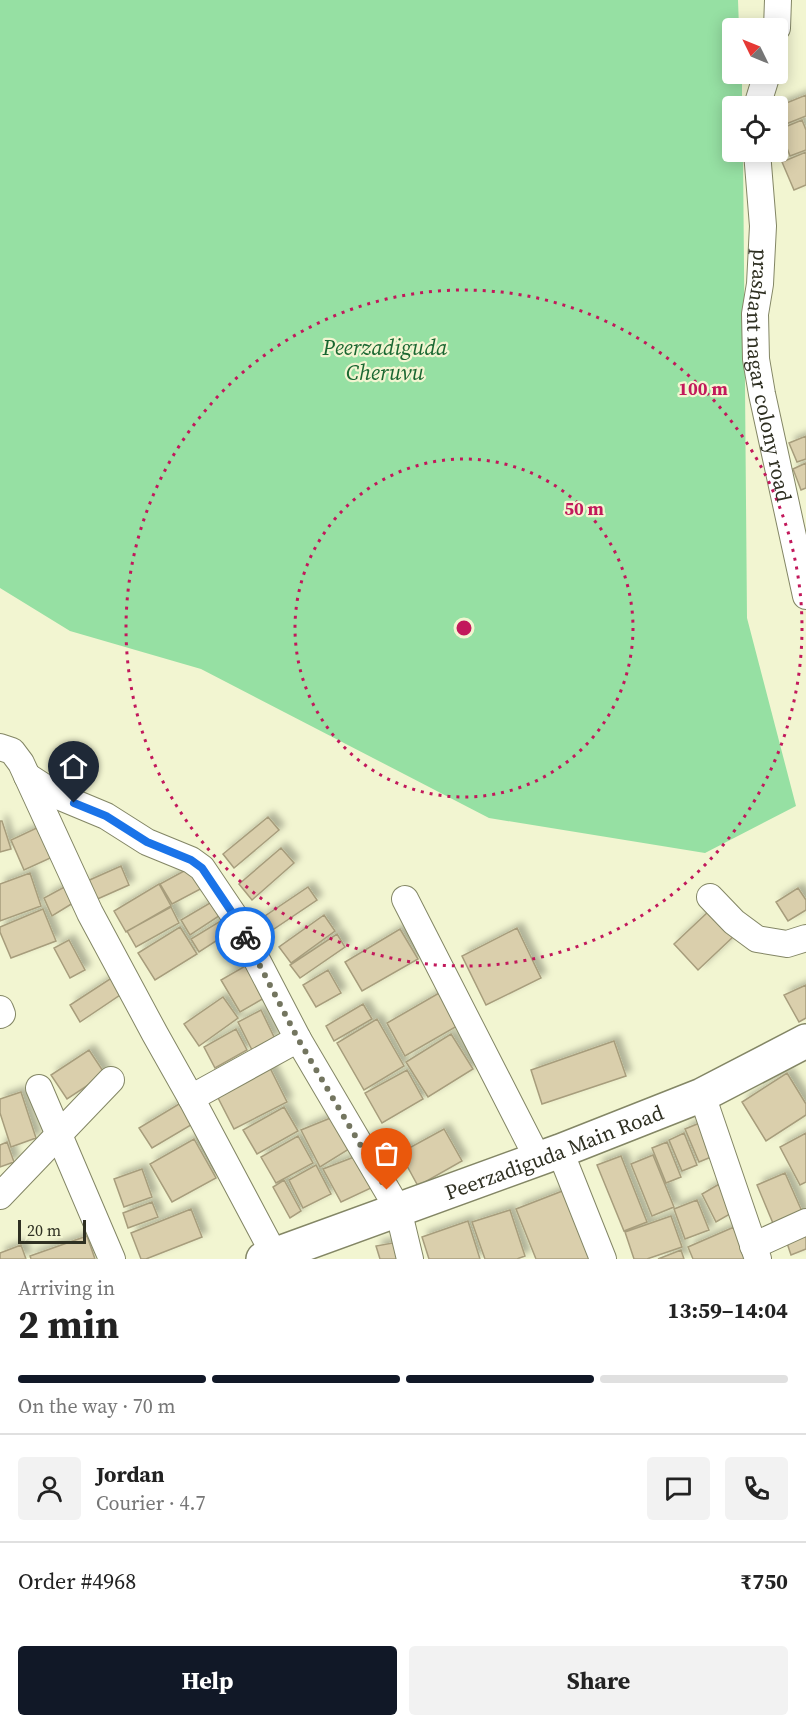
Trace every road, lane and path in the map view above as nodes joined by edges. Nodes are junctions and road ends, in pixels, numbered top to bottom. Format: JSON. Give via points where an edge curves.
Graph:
{"nodes":[{"id":1,"x":778,"y":0,"type":"edge"},
{"id":2,"x":777,"y":18,"type":"edge"},
{"id":3,"x":758,"y":162,"type":"edge"},
{"id":4,"x":806,"y":593,"type":"edge"},
{"id":5,"x":0,"y":747,"type":"edge"},
{"id":6,"x":27,"y":776,"type":"junction"},
{"id":7,"x":710,"y":897,"type":"dead end"},
{"id":8,"x":405,"y":899,"type":"dead end"},
{"id":9,"x":803,"y":946,"type":"edge"},
{"id":10,"x":0,"y":1009,"type":"edge"},
{"id":11,"x":0,"y":1015,"type":"edge"},
{"id":12,"x":298,"y":1039,"type":"junction"},
{"id":13,"x":806,"y":1041,"type":"edge"},
{"id":14,"x":111,"y":1080,"type":"dead end"},
{"id":15,"x":39,"y":1088,"type":"dead end"},
{"id":16,"x":702,"y":1095,"type":"junction"},
{"id":17,"x":191,"y":1098,"type":"junction"},
{"id":18,"x":59,"y":1133,"type":"junction"},
{"id":19,"x":549,"y":1155,"type":"junction"},
{"id":20,"x":0,"y":1196,"type":"edge"},
{"id":21,"x":398,"y":1209,"type":"junction"},
{"id":22,"x":806,"y":1222,"type":"edge"},
{"id":23,"x":756,"y":1253,"type":"edge"},
{"id":24,"x":268,"y":1257,"type":"edge"},
{"id":25,"x":112,"y":1259,"type":"edge"},
{"id":26,"x":410,"y":1259,"type":"edge"},
{"id":27,"x":603,"y":1259,"type":"edge"}],
"edges":[{"from":1,"to":2,"type":"street"},
{"from":3,"to":4,"type":"street","name":"prashant nagar colony road","via":[[763,226],[755,314],[756,359]]},
{"from":5,"to":6,"type":"street","via":[[12,751]]},
{"from":6,"to":12,"type":"street","via":[[58,796],[106,816],[147,842],[202,868],[233,914]]},
{"from":6,"to":17,"type":"street","via":[[90,913]]},
{"from":7,"to":9,"type":"street","via":[[757,939]]},
{"from":8,"to":19,"type":"street"},
{"from":10,"to":11,"type":"street"},
{"from":12,"to":17,"type":"street"},
{"from":12,"to":21,"type":"street"},
{"from":13,"to":16,"type":"street","name":"Peerzadiguda Main Road"},
{"from":14,"to":18,"type":"street"},
{"from":15,"to":18,"type":"street"},
{"from":16,"to":19,"type":"street","name":"Peerzadiguda Main Road"},
{"from":16,"to":23,"type":"street"},
{"from":17,"to":24,"type":"street"},
{"from":18,"to":20,"type":"street"},
{"from":18,"to":25,"type":"street"},
{"from":19,"to":21,"type":"street","name":"Peerzadiguda Main Road"},
{"from":19,"to":27,"type":"street"},
{"from":21,"to":24,"type":"street","name":"Peerzadiguda Main Road"},
{"from":21,"to":26,"type":"street"},
{"from":22,"to":23,"type":"street"}]}
